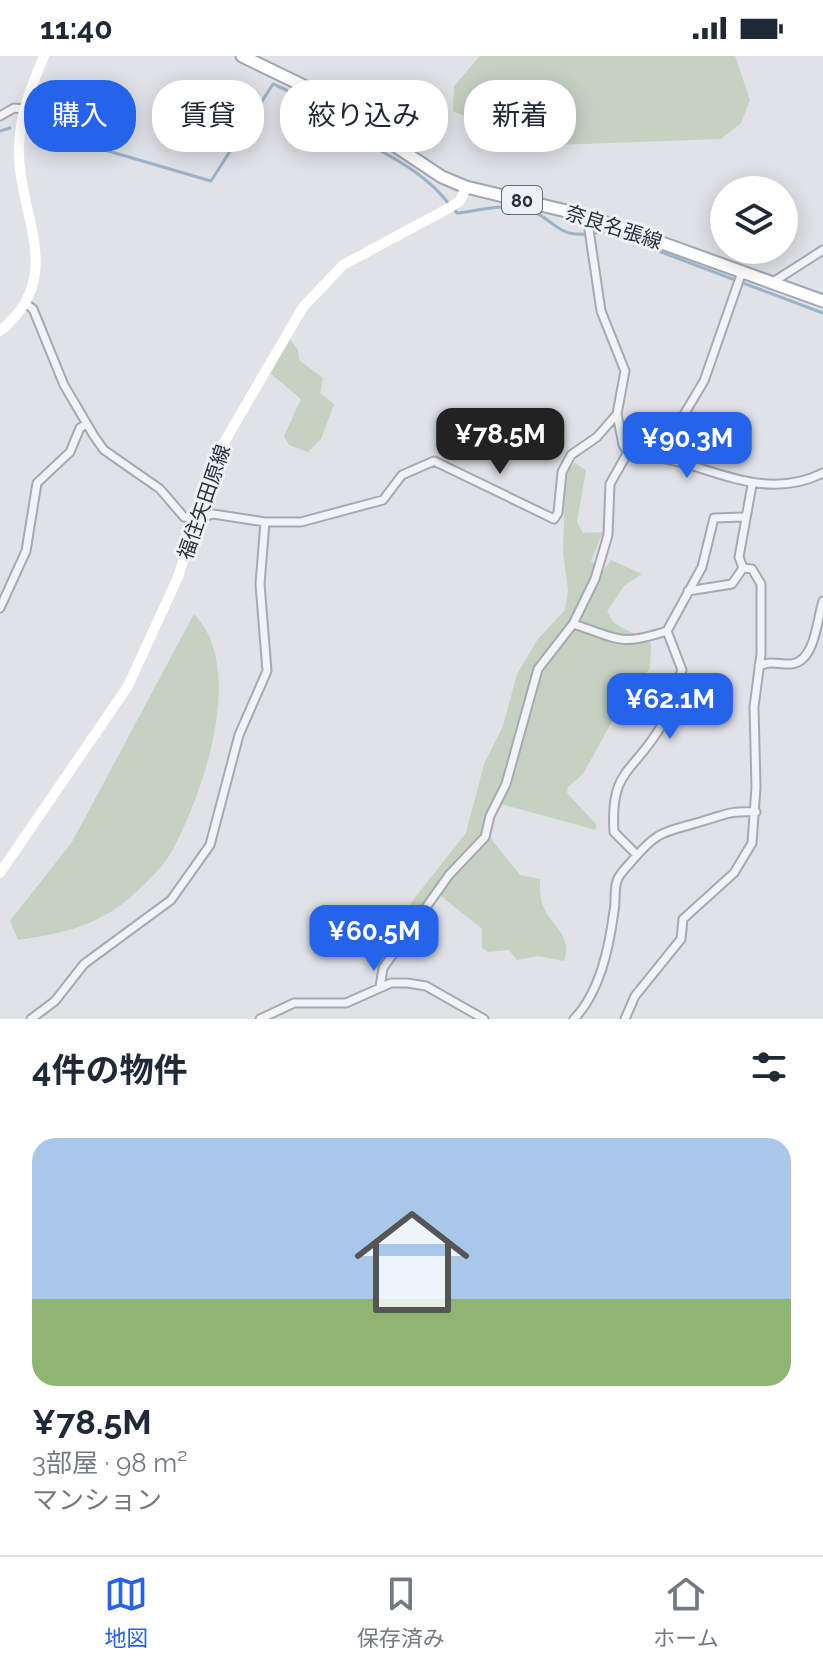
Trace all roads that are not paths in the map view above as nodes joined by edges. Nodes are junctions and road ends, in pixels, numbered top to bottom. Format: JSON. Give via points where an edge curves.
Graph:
{"nodes":[{"id":1,"x":44,"y":56,"type":"edge"},
{"id":2,"x":242,"y":56,"type":"edge"},
{"id":3,"x":23,"y":109,"type":"junction"},
{"id":4,"x":0,"y":116,"type":"edge"},
{"id":5,"x":466,"y":187,"type":"junction"},
{"id":6,"x":587,"y":216,"type":"junction"},
{"id":7,"x":823,"y":250,"type":"edge"},
{"id":8,"x":742,"y":272,"type":"junction"},
{"id":9,"x":773,"y":282,"type":"junction"},
{"id":10,"x":823,"y":301,"type":"edge"},
{"id":11,"x":25,"y":303,"type":"junction"},
{"id":12,"x":0,"y":331,"type":"edge"},
{"id":13,"x":617,"y":414,"type":"junction"},
{"id":14,"x":86,"y":424,"type":"junction"},
{"id":15,"x":628,"y":452,"type":"junction"},
{"id":16,"x":658,"y":458,"type":"junction"},
{"id":17,"x":823,"y":473,"type":"edge"},
{"id":18,"x":752,"y":485,"type":"junction"},
{"id":19,"x":743,"y":517,"type":"junction"},
{"id":20,"x":197,"y":519,"type":"junction"},
{"id":21,"x":265,"y":522,"type":"junction"},
{"id":22,"x":743,"y":568,"type":"junction"},
{"id":23,"x":686,"y":592,"type":"junction"},
{"id":24,"x":823,"y":601,"type":"edge"},
{"id":25,"x":0,"y":608,"type":"edge"},
{"id":26,"x":573,"y":624,"type":"junction"},
{"id":27,"x":667,"y":631,"type":"junction"},
{"id":28,"x":759,"y":666,"type":"junction"},
{"id":29,"x":756,"y":812,"type":"junction"},
{"id":30,"x":637,"y":855,"type":"junction"},
{"id":31,"x":0,"y":873,"type":"edge"},
{"id":32,"x":380,"y":987,"type":"junction"},
{"id":33,"x":31,"y":1019,"type":"edge"},
{"id":34,"x":260,"y":1019,"type":"edge"},
{"id":35,"x":484,"y":1019,"type":"edge"},
{"id":36,"x":574,"y":1019,"type":"edge"},
{"id":37,"x":625,"y":1019,"type":"edge"}],
"edges":[{"from":1,"to":3,"type":"main road"},
{"from":2,"to":5,"type":"main road","name":"奈良名張線","number":"80","via":[[308,88],[417,162]]},
{"from":3,"to":4,"type":"street"},
{"from":3,"to":11,"type":"main road","via":[[18,146],[37,269]]},
{"from":5,"to":6,"type":"main road","name":"奈良名張線","number":"80"},
{"from":5,"to":20,"type":"main road","name":"福住矢田原線","via":[[451,207],[343,265],[303,307],[230,428]]},
{"from":6,"to":8,"type":"main road","name":"奈良名張線","number":"80"},
{"from":6,"to":13,"type":"street","via":[[601,311],[625,371]]},
{"from":7,"to":9,"type":"street"},
{"from":8,"to":9,"type":"main road","name":"奈良名張線","number":"80"},
{"from":8,"to":16,"type":"street","via":[[704,381]]},
{"from":9,"to":10,"type":"main road","name":"奈良名張線","number":"80"},
{"from":11,"to":12,"type":"main road"},
{"from":11,"to":14,"type":"street","via":[[33,309]]},
{"from":13,"to":15,"type":"street"},
{"from":13,"to":21,"type":"street","via":[[571,455],[562,472],[554,519],[434,461],[402,475],[383,500],[324,518]]},
{"from":14,"to":20,"type":"street","via":[[104,450],[149,480],[184,517]]},
{"from":14,"to":25,"type":"street","via":[[70,452],[37,483],[26,551]]},
{"from":15,"to":16,"type":"street"},
{"from":15,"to":26,"type":"street","via":[[610,484],[608,535],[595,579]]},
{"from":16,"to":18,"type":"street"},
{"from":17,"to":18,"type":"street","via":[[786,484]]},
{"from":18,"to":19,"type":"street"},
{"from":19,"to":22,"type":"street"},
{"from":19,"to":23,"type":"street","via":[[714,518],[702,567]]},
{"from":20,"to":21,"type":"street","via":[[213,514]]},
{"from":20,"to":31,"type":"main road","name":"福住矢田原線","via":[[178,577],[128,686]]},
{"from":21,"to":33,"type":"street","via":[[260,584],[267,671],[239,735],[210,845],[171,900],[84,964],[55,1001]]},
{"from":22,"to":23,"type":"street","via":[[732,584]]},
{"from":22,"to":28,"type":"street","via":[[752,569],[761,584]]},
{"from":23,"to":27,"type":"street"},
{"from":24,"to":28,"type":"street","via":[[815,638],[804,656],[792,664],[769,661]]},
{"from":26,"to":27,"type":"street","via":[[614,641],[637,641]]},
{"from":26,"to":32,"type":"street","via":[[538,669],[506,784],[485,837],[449,875],[383,968]]},
{"from":27,"to":30,"type":"street","via":[[682,670],[662,726],[620,779],[612,801],[614,832]]},
{"from":28,"to":29,"type":"street","via":[[754,707]]},
{"from":29,"to":30,"type":"street","via":[[723,811],[678,826],[655,836]]},
{"from":29,"to":37,"type":"street","via":[[746,858],[683,919],[681,939],[635,996]]},
{"from":30,"to":36,"type":"street","via":[[615,886],[613,923],[602,965]]},
{"from":32,"to":34,"type":"street","via":[[346,1003],[294,1003]]},
{"from":32,"to":35,"type":"street","via":[[426,986]]}]}
